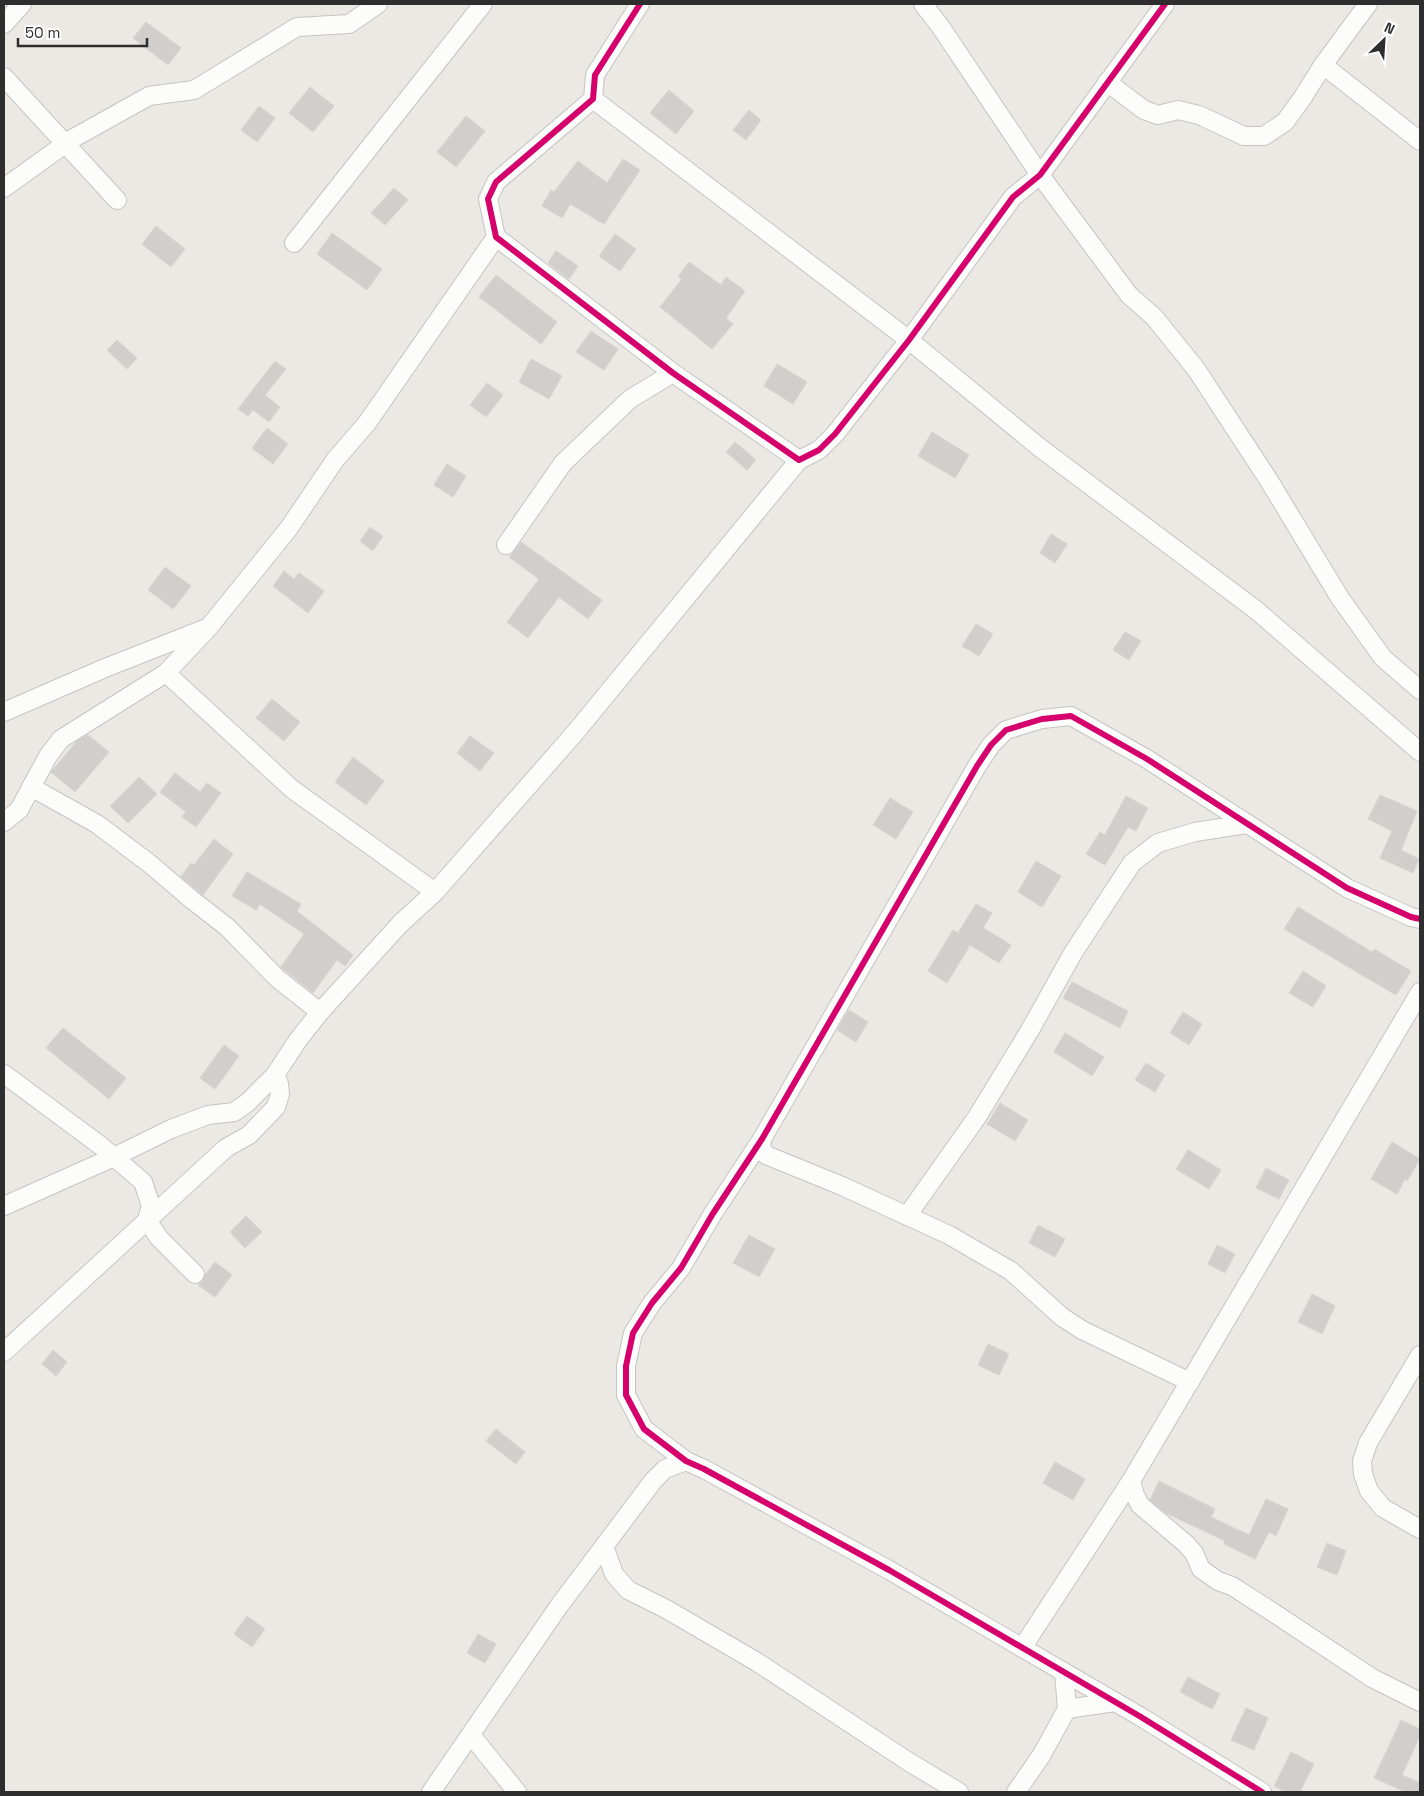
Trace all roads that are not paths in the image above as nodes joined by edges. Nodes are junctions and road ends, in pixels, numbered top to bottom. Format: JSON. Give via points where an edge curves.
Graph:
{"nodes":[{"id":1,"x":22,"y":4,"type":"edge"},
{"id":2,"x":378,"y":4,"type":"edge"},
{"id":3,"x":483,"y":4,"type":"edge"},
{"id":4,"x":640,"y":4,"type":"edge"},
{"id":5,"x":923,"y":4,"type":"edge"},
{"id":6,"x":1165,"y":4,"type":"edge"},
{"id":7,"x":1368,"y":4,"type":"edge"},
{"id":8,"x":4,"y":24,"type":"edge"},
{"id":9,"x":1323,"y":66,"type":"junction"},
{"id":10,"x":4,"y":77,"type":"edge"},
{"id":11,"x":1107,"y":82,"type":"junction"},
{"id":12,"x":593,"y":99,"type":"junction"},
{"id":13,"x":1420,"y":141,"type":"edge"},
{"id":14,"x":65,"y":144,"type":"junction"},
{"id":15,"x":1040,"y":175,"type":"junction"},
{"id":16,"x":4,"y":188,"type":"edge"},
{"id":17,"x":117,"y":200,"type":"dead end"},
{"id":18,"x":496,"y":237,"type":"junction"},
{"id":19,"x":294,"y":243,"type":"dead end"},
{"id":20,"x":909,"y":340,"type":"junction"},
{"id":21,"x":673,"y":373,"type":"junction"},
{"id":22,"x":799,"y":460,"type":"junction"},
{"id":23,"x":506,"y":546,"type":"dead end"},
{"id":24,"x":209,"y":627,"type":"junction"},
{"id":25,"x":166,"y":673,"type":"junction"},
{"id":26,"x":1420,"y":690,"type":"edge"},
{"id":27,"x":4,"y":712,"type":"edge"},
{"id":28,"x":1420,"y":752,"type":"edge"},
{"id":29,"x":31,"y":787,"type":"junction"},
{"id":30,"x":4,"y":822,"type":"edge"},
{"id":31,"x":1247,"y":824,"type":"junction"},
{"id":32,"x":435,"y":892,"type":"junction"},
{"id":33,"x":1420,"y":919,"type":"edge"},
{"id":34,"x":1420,"y":992,"type":"edge"},
{"id":35,"x":320,"y":1012,"type":"junction"},
{"id":36,"x":4,"y":1074,"type":"edge"},
{"id":37,"x":275,"y":1075,"type":"junction"},
{"id":38,"x":762,"y":1139,"type":"junction"},
{"id":39,"x":114,"y":1157,"type":"junction"},
{"id":40,"x":4,"y":1206,"type":"edge"},
{"id":41,"x":908,"y":1216,"type":"junction"},
{"id":42,"x":146,"y":1220,"type":"junction"},
{"id":43,"x":196,"y":1274,"type":"dead end"},
{"id":44,"x":4,"y":1352,"type":"edge"},
{"id":45,"x":1420,"y":1355,"type":"edge"},
{"id":46,"x":1190,"y":1382,"type":"junction"},
{"id":47,"x":686,"y":1462,"type":"junction"},
{"id":48,"x":1131,"y":1481,"type":"junction"},
{"id":49,"x":1420,"y":1529,"type":"edge"},
{"id":50,"x":604,"y":1546,"type":"junction"},
{"id":51,"x":1022,"y":1648,"type":"junction"},
{"id":52,"x":1064,"y":1672,"type":"junction"},
{"id":53,"x":1115,"y":1702,"type":"junction"},
{"id":54,"x":1420,"y":1702,"type":"edge"},
{"id":55,"x":1067,"y":1709,"type":"junction"},
{"id":56,"x":471,"y":1735,"type":"junction"},
{"id":57,"x":431,"y":1792,"type":"edge"},
{"id":58,"x":517,"y":1792,"type":"edge"},
{"id":59,"x":958,"y":1792,"type":"edge"},
{"id":60,"x":1016,"y":1792,"type":"edge"},
{"id":61,"x":1262,"y":1792,"type":"edge"}],
"edges":[{"from":1,"to":8,"type":"street"},
{"from":2,"to":14,"type":"street","via":[[349,24],[298,27],[194,90],[149,96]]},
{"from":3,"to":19,"type":"street"},
{"from":4,"to":12,"type":"street","via":[[595,75]]},
{"from":5,"to":15,"type":"street"},
{"from":6,"to":11,"type":"street"},
{"from":7,"to":9,"type":"street"},
{"from":9,"to":11,"type":"street","via":[[1285,122],[1264,136],[1244,136],[1199,115],[1178,110],[1158,115],[1144,110]]},
{"from":9,"to":13,"type":"street"},
{"from":10,"to":14,"type":"street"},
{"from":11,"to":15,"type":"street"},
{"from":12,"to":18,"type":"street","via":[[496,182],[488,199]]},
{"from":12,"to":20,"type":"street"},
{"from":14,"to":16,"type":"street"},
{"from":14,"to":17,"type":"street"},
{"from":15,"to":20,"type":"street","via":[[1013,197]]},
{"from":15,"to":26,"type":"street","via":[[1128,295],[1154,318],[1196,369],[1340,598],[1383,658]]},
{"from":18,"to":21,"type":"street"},
{"from":18,"to":24,"type":"street","via":[[367,423],[335,460],[289,528]]},
{"from":20,"to":22,"type":"street","via":[[835,434],[819,450]]},
{"from":20,"to":28,"type":"street","via":[[1039,447],[1256,610]]},
{"from":21,"to":22,"type":"street"},
{"from":21,"to":23,"type":"street","via":[[630,399],[563,463]]},
{"from":22,"to":32,"type":"street","via":[[574,734]]},
{"from":24,"to":25,"type":"street"},
{"from":24,"to":27,"type":"street"},
{"from":25,"to":29,"type":"street","via":[[60,739]]},
{"from":25,"to":32,"type":"street","via":[[292,789]]},
{"from":29,"to":30,"type":"street","via":[[19,810]]},
{"from":29,"to":35,"type":"street","via":[[97,824],[150,864],[227,927],[278,979]]},
{"from":31,"to":33,"type":"street","via":[[1347,888]]},
{"from":31,"to":38,"type":"street","via":[[1147,759],[1071,716],[1042,719],[1006,730],[977,766]]},
{"from":31,"to":41,"type":"street","via":[[1194,832],[1158,843],[1132,863],[1073,953],[977,1117]]},
{"from":32,"to":35,"type":"street","via":[[401,923]]},
{"from":34,"to":46,"type":"street"},
{"from":35,"to":37,"type":"street"},
{"from":36,"to":39,"type":"street"},
{"from":37,"to":39,"type":"street","via":[[248,1103],[234,1112],[208,1115]]},
{"from":37,"to":42,"type":"street","via":[[280,1094],[276,1107],[249,1135],[226,1148]]},
{"from":38,"to":41,"type":"street","via":[[761,1148],[766,1155]]},
{"from":38,"to":47,"type":"street","via":[[681,1268],[633,1332],[626,1366],[626,1395],[644,1429]]},
{"from":39,"to":40,"type":"street"},
{"from":39,"to":42,"type":"street","via":[[143,1182],[151,1206]]},
{"from":41,"to":46,"type":"street","via":[[949,1235],[1011,1271],[1062,1317],[1082,1330]]},
{"from":42,"to":43,"type":"street","via":[[159,1238]]},
{"from":42,"to":44,"type":"street"},
{"from":45,"to":49,"type":"street","via":[[1368,1443],[1362,1461],[1369,1491],[1383,1508]]},
{"from":46,"to":48,"type":"street"},
{"from":47,"to":50,"type":"street","via":[[665,1469],[653,1481]]},
{"from":47,"to":51,"type":"street","via":[[889,1570]]},
{"from":48,"to":51,"type":"street"},
{"from":48,"to":54,"type":"street","via":[[1140,1505],[1186,1544],[1201,1569],[1372,1678]]},
{"from":50,"to":56,"type":"street"},
{"from":50,"to":59,"type":"street","via":[[614,1574],[628,1590],[757,1662]]},
{"from":51,"to":52,"type":"street"},
{"from":52,"to":53,"type":"street"},
{"from":52,"to":55,"type":"street"},
{"from":53,"to":55,"type":"street"},
{"from":53,"to":61,"type":"street"},
{"from":55,"to":60,"type":"street"},
{"from":56,"to":57,"type":"street"},
{"from":56,"to":58,"type":"street"}]}
